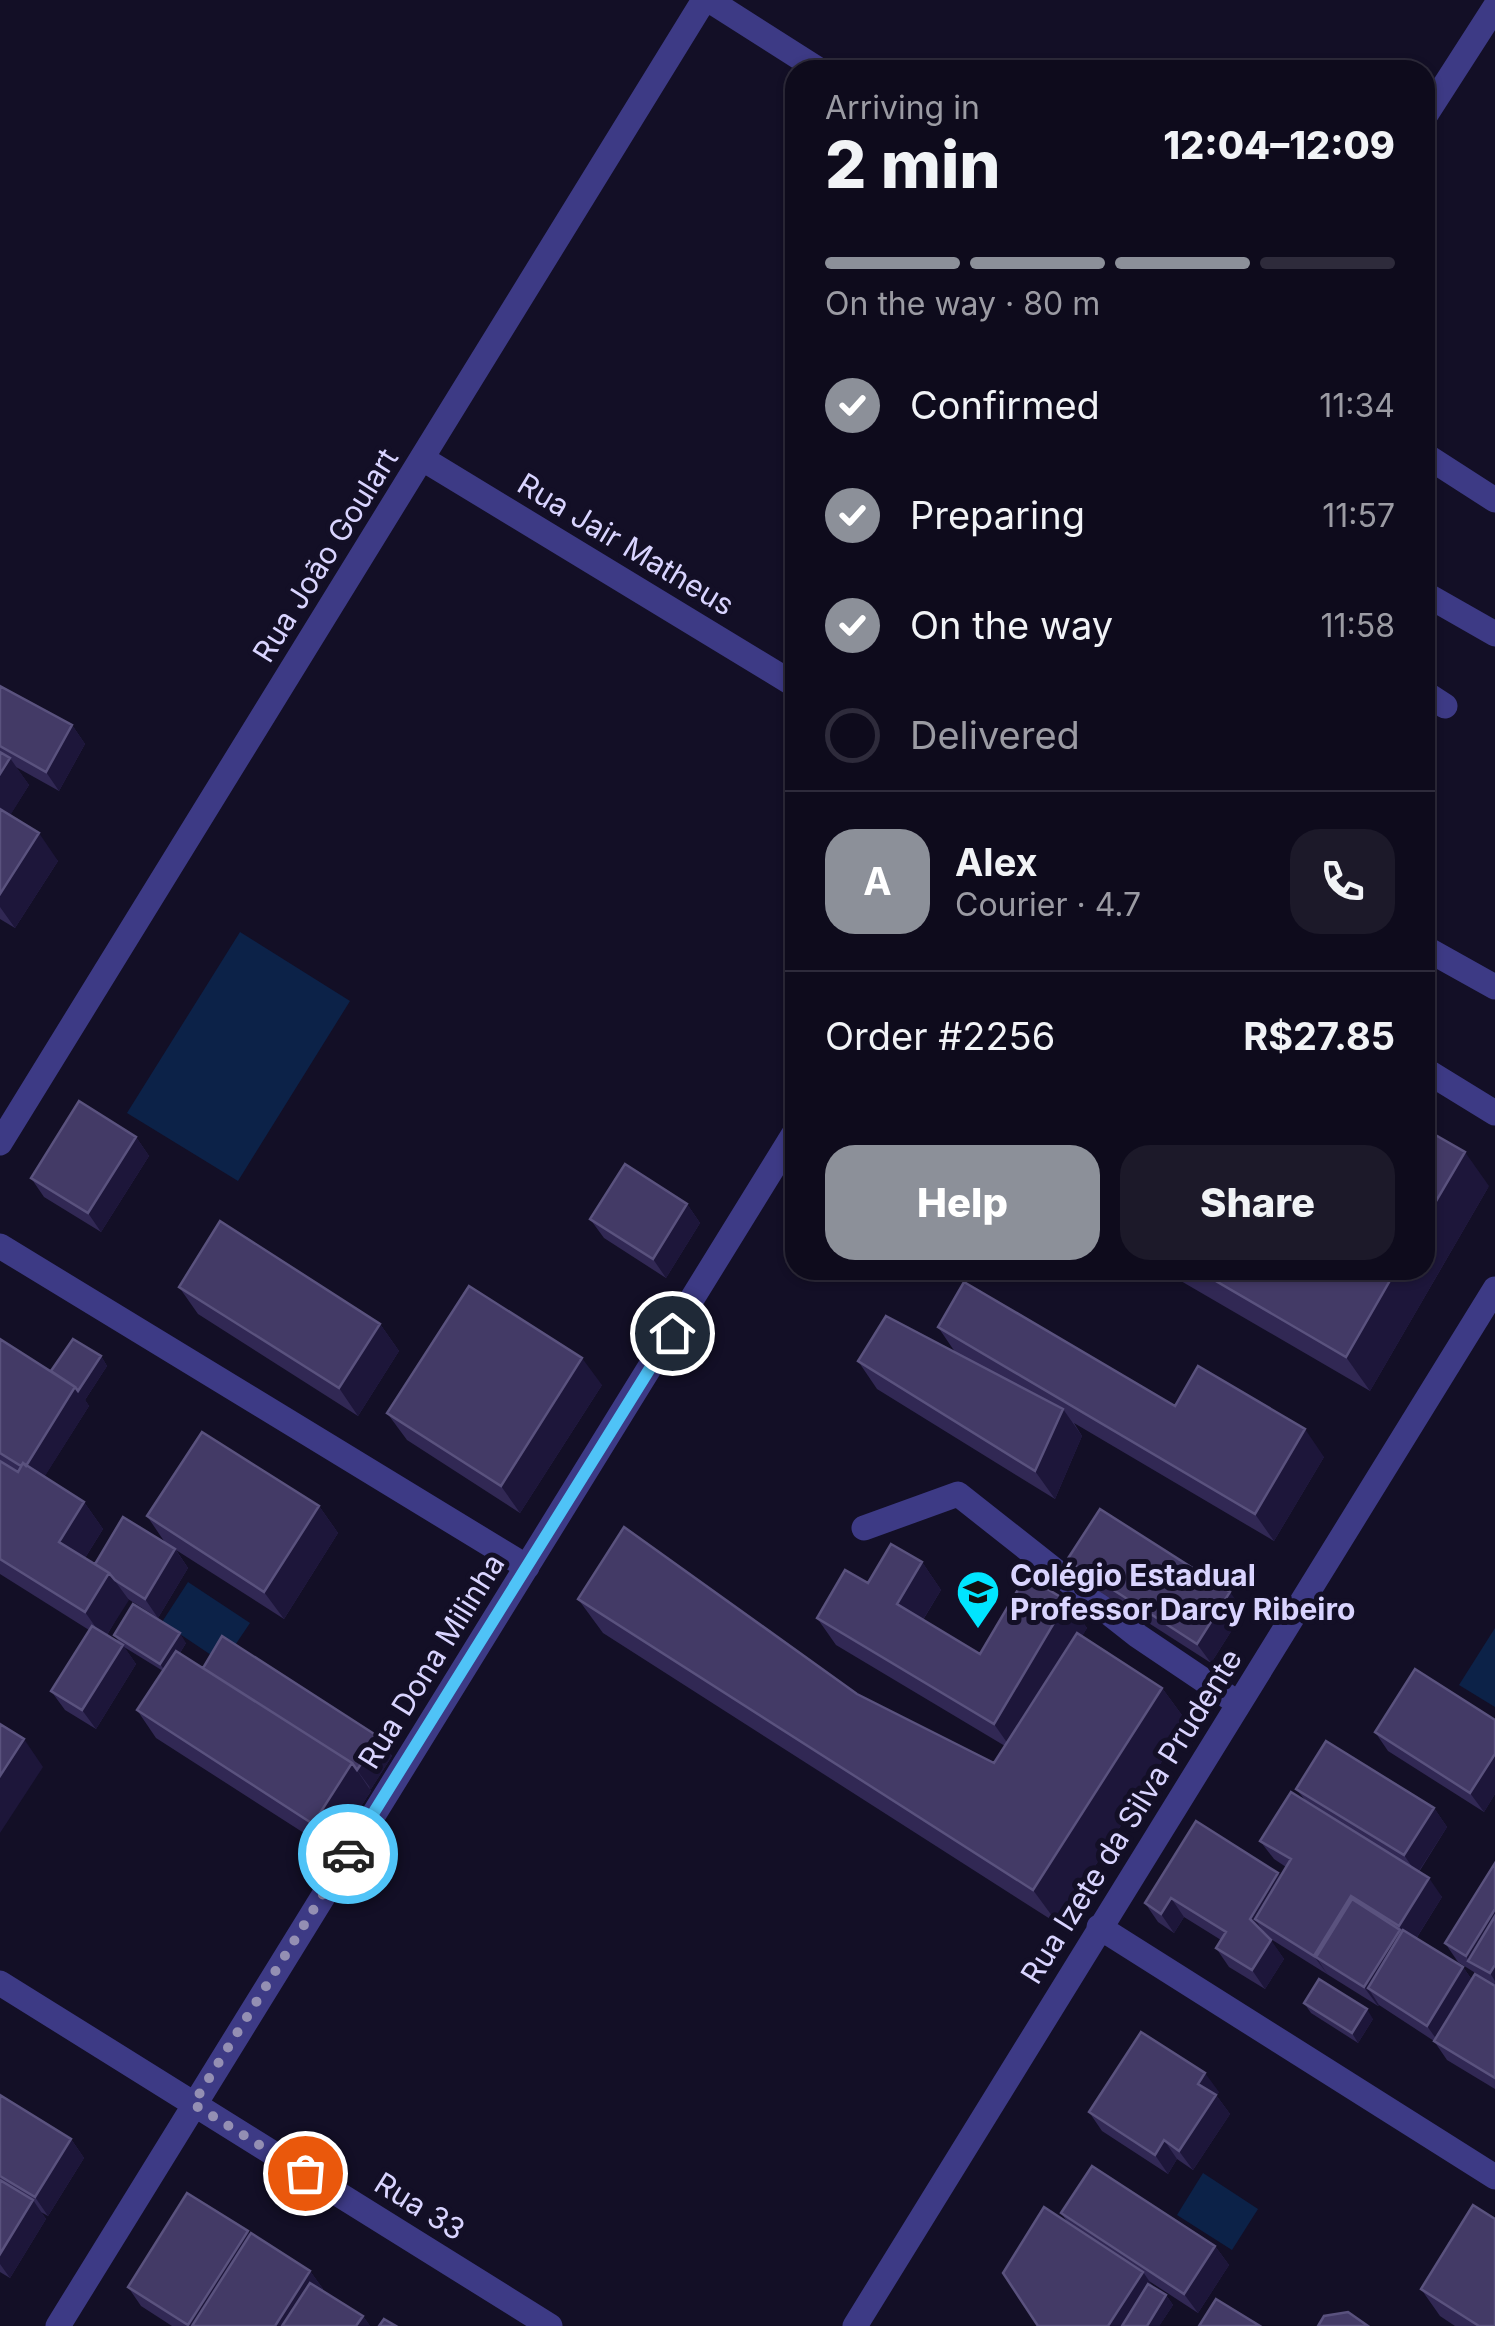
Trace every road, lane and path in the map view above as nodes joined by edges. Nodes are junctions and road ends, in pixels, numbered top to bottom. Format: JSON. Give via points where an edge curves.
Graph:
{"nodes":[{"id":1,"x":707,"y":0,"type":"edge"},
{"id":2,"x":1495,"y":7,"type":"edge"},
{"id":3,"x":804,"y":60,"type":"edge"},
{"id":4,"x":1435,"y":100,"type":"edge"},
{"id":5,"x":423,"y":459,"type":"junction"},
{"id":6,"x":1435,"y":461,"type":"edge"},
{"id":7,"x":1495,"y":500,"type":"edge"},
{"id":8,"x":1435,"y":600,"type":"edge"},
{"id":9,"x":1495,"y":634,"type":"edge"},
{"id":10,"x":785,"y":679,"type":"edge"},
{"id":11,"x":1435,"y":954,"type":"edge"},
{"id":12,"x":1495,"y":987,"type":"edge"},
{"id":13,"x":1435,"y":1076,"type":"edge"},
{"id":14,"x":1495,"y":1113,"type":"edge"},
{"id":15,"x":0,"y":1143,"type":"edge"},
{"id":16,"x":785,"y":1148,"type":"edge"},
{"id":17,"x":0,"y":1246,"type":"edge"},
{"id":18,"x":1495,"y":1289,"type":"edge"},
{"id":19,"x":864,"y":1528,"type":"dead end"},
{"id":20,"x":528,"y":1568,"type":"junction"},
{"id":21,"x":1238,"y":1704,"type":"junction"},
{"id":22,"x":1100,"y":1927,"type":"junction"},
{"id":23,"x":0,"y":1983,"type":"edge"},
{"id":24,"x":193,"y":2104,"type":"junction"},
{"id":25,"x":1495,"y":2177,"type":"edge"},
{"id":26,"x":58,"y":2326,"type":"edge"},
{"id":27,"x":550,"y":2326,"type":"edge"},
{"id":28,"x":855,"y":2326,"type":"edge"}],
"edges":[{"from":1,"to":3,"type":"street"},
{"from":1,"to":5,"type":"street","name":"Rua João Goulart"},
{"from":2,"to":4,"type":"street"},
{"from":5,"to":10,"type":"street","name":"Rua Jair Matheus"},
{"from":5,"to":15,"type":"street","name":"Rua João Goulart"},
{"from":6,"to":7,"type":"street"},
{"from":8,"to":9,"type":"street"},
{"from":11,"to":12,"type":"street"},
{"from":13,"to":14,"type":"street"},
{"from":16,"to":20,"type":"street","name":"Rua Dona Milinha"},
{"from":17,"to":20,"type":"street"},
{"from":18,"to":21,"type":"street","name":"Rua Izete da Silva Prudente"},
{"from":19,"to":21,"type":"street","via":[[958,1494],[1138,1636]]},
{"from":20,"to":24,"type":"street","name":"Rua Dona Milinha"},
{"from":21,"to":22,"type":"street","name":"Rua Izete da Silva Prudente"},
{"from":22,"to":25,"type":"street"},
{"from":22,"to":28,"type":"street","name":"Rua Izete da Silva Prudente"},
{"from":23,"to":24,"type":"street","name":"Rua 33"},
{"from":24,"to":26,"type":"street","name":"Rua Dona Milinha"},
{"from":24,"to":27,"type":"street","name":"Rua 33"}]}
